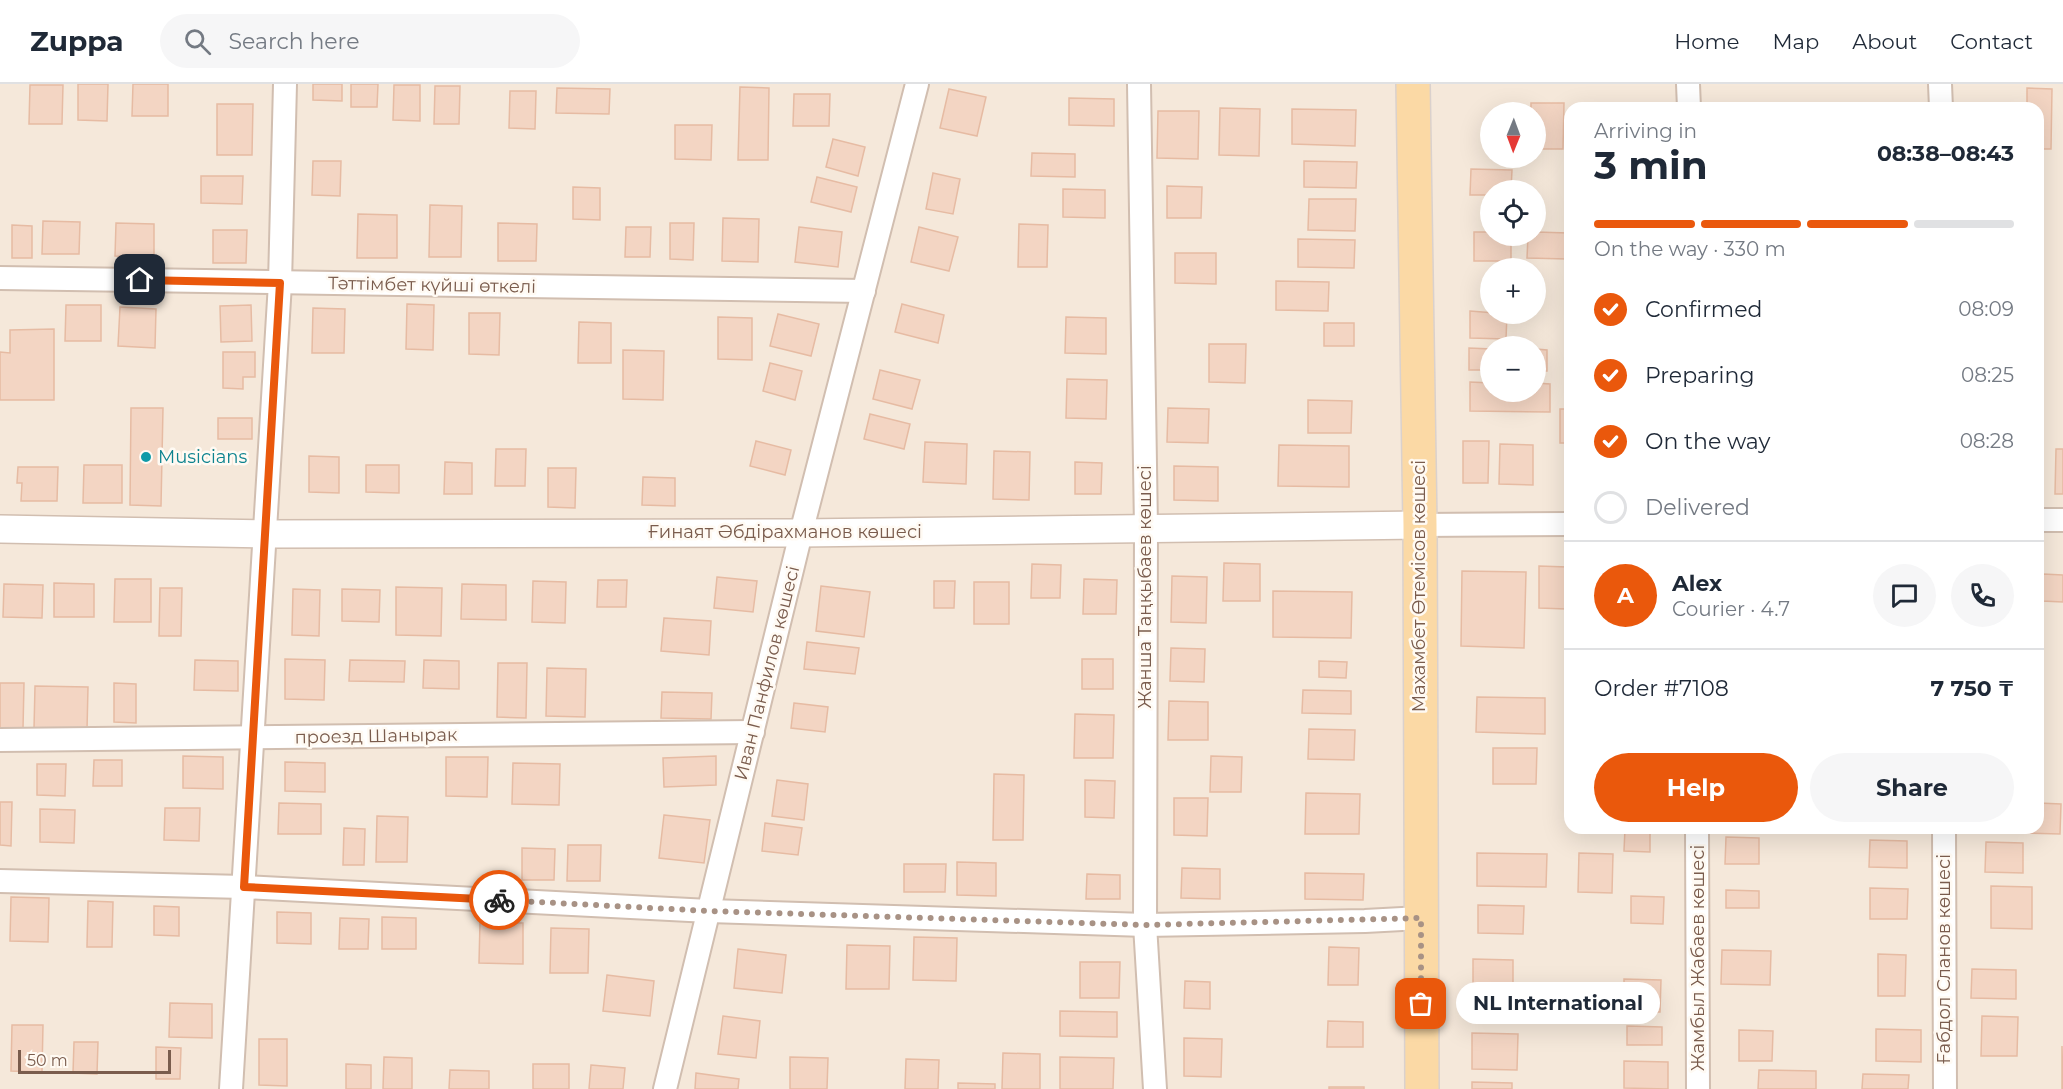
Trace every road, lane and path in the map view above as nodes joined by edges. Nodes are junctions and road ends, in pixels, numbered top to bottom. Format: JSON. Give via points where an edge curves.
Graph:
{"nodes":[{"id":1,"x":285,"y":84,"type":"edge"},
{"id":2,"x":917,"y":84,"type":"edge"},
{"id":3,"x":1139,"y":84,"type":"edge"},
{"id":4,"x":1413,"y":84,"type":"edge"},
{"id":5,"x":1688,"y":84,"type":"edge"},
{"id":6,"x":1940,"y":84,"type":"edge"},
{"id":7,"x":1689,"y":102,"type":"edge"},
{"id":8,"x":1941,"y":102,"type":"edge"},
{"id":9,"x":0,"y":278,"type":"edge"},
{"id":10,"x":280,"y":283,"type":"junction"},
{"id":11,"x":864,"y":291,"type":"junction"},
{"id":12,"x":2044,"y":520,"type":"edge"},
{"id":13,"x":2063,"y":520,"type":"edge"},
{"id":14,"x":1564,"y":524,"type":"edge"},
{"id":15,"x":1420,"y":525,"type":"junction"},
{"id":16,"x":1146,"y":528,"type":"junction"},
{"id":17,"x":0,"y":529,"type":"edge"},
{"id":18,"x":801,"y":532,"type":"junction"},
{"id":19,"x":265,"y":534,"type":"junction"},
{"id":20,"x":753,"y":732,"type":"junction"},
{"id":21,"x":252,"y":737,"type":"junction"},
{"id":22,"x":0,"y":740,"type":"edge"},
{"id":23,"x":1697,"y":834,"type":"edge"},
{"id":24,"x":1944,"y":834,"type":"edge"},
{"id":25,"x":0,"y":881,"type":"edge"},
{"id":26,"x":244,"y":887,"type":"junction"},
{"id":27,"x":709,"y":911,"type":"junction"},
{"id":28,"x":1421,"y":918,"type":"junction"},
{"id":29,"x":1145,"y":925,"type":"junction"},
{"id":30,"x":231,"y":1089,"type":"edge"},
{"id":31,"x":665,"y":1089,"type":"edge"},
{"id":32,"x":1155,"y":1089,"type":"edge"},
{"id":33,"x":1422,"y":1089,"type":"edge"},
{"id":34,"x":1698,"y":1089,"type":"edge"},
{"id":35,"x":1945,"y":1089,"type":"edge"}],
"edges":[{"from":1,"to":10,"type":"street"},
{"from":2,"to":11,"type":"street","name":"Иван Панфилов көшесі"},
{"from":3,"to":16,"type":"street","name":"Жанша Таңқыбаев көшесі"},
{"from":4,"to":15,"type":"main road","name":"Махамбет Өтемісов көшесі"},
{"from":5,"to":7,"type":"street"},
{"from":6,"to":8,"type":"street"},
{"from":9,"to":10,"type":"street","name":"Тәттімбет күйші өткелі"},
{"from":10,"to":11,"type":"street","name":"Тәттімбет күйші өткелі"},
{"from":10,"to":19,"type":"street"},
{"from":11,"to":18,"type":"street","name":"Иван Панфилов көшесі"},
{"from":12,"to":13,"type":"street"},
{"from":14,"to":15,"type":"street","name":"Ғинаят Әбдірахманов көшесі"},
{"from":15,"to":16,"type":"street","name":"Ғинаят Әбдірахманов көшесі"},
{"from":15,"to":28,"type":"main road","name":"Махамбет Өтемісов көшесі"},
{"from":16,"to":18,"type":"street","name":"Ғинаят Әбдірахманов көшесі"},
{"from":16,"to":29,"type":"street","name":"Жанша Таңқыбаев көшесі"},
{"from":17,"to":19,"type":"street","name":"Ғинаят Әбдірахманов көшесі"},
{"from":18,"to":19,"type":"street","name":"Ғинаят Әбдірахманов көшесі"},
{"from":18,"to":20,"type":"street","name":"Иван Панфилов көшесі"},
{"from":19,"to":21,"type":"street"},
{"from":20,"to":21,"type":"street","name":"проезд Шанырак"},
{"from":20,"to":27,"type":"street","name":"Иван Панфилов көшесі"},
{"from":21,"to":22,"type":"street","name":"проезд Шанырак"},
{"from":21,"to":26,"type":"street"},
{"from":23,"to":34,"type":"street","name":"Жамбыл Жабаев көшесі"},
{"from":24,"to":35,"type":"street","name":"Ғабдол Сланов көшесі"},
{"from":25,"to":26,"type":"street"},
{"from":26,"to":27,"type":"street"},
{"from":26,"to":30,"type":"street"},
{"from":27,"to":29,"type":"street"},
{"from":27,"to":31,"type":"street","name":"Иван Панфилов көшесі"},
{"from":28,"to":29,"type":"street"},
{"from":28,"to":33,"type":"main road","name":"Махамбет Өтемісов көшесі"},
{"from":29,"to":32,"type":"street","name":"Жанша Таңқыбаев көшесі"}]}
